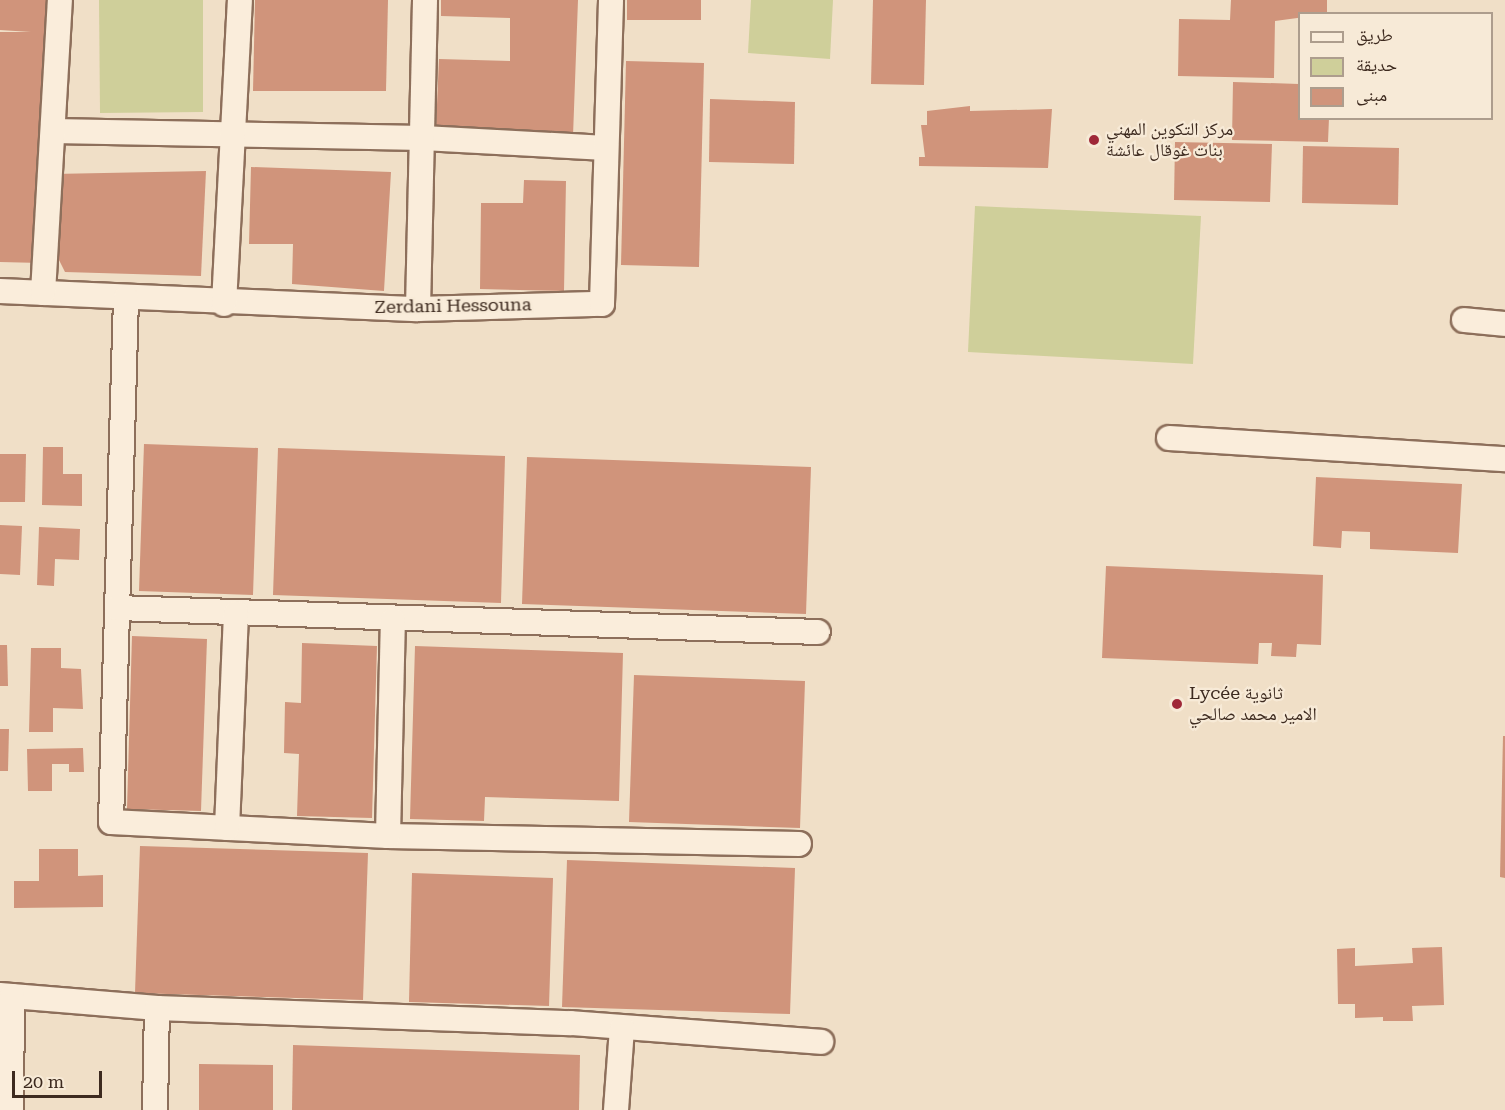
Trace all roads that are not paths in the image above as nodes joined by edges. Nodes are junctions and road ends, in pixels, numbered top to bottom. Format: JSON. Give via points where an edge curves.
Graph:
{"nodes":[{"id":1,"x":60,"y":0,"type":"edge"},
{"id":2,"x":240,"y":0,"type":"edge"},
{"id":3,"x":425,"y":0,"type":"edge"},
{"id":4,"x":611,"y":0,"type":"edge"},
{"id":5,"x":53,"y":131,"type":"junction"},
{"id":6,"x":232,"y":134,"type":"junction"},
{"id":7,"x":423,"y":138,"type":"junction"},
{"id":8,"x":606,"y":148,"type":"junction"},
{"id":9,"x":0,"y":291,"type":"edge"},
{"id":10,"x":43,"y":293,"type":"junction"},
{"id":11,"x":126,"y":298,"type":"junction"},
{"id":12,"x":224,"y":304,"type":"junction"},
{"id":13,"x":418,"y":309,"type":"junction"},
{"id":14,"x":1464,"y":320,"type":"dead end"},
{"id":15,"x":1505,"y":324,"type":"edge"},
{"id":16,"x":1169,"y":438,"type":"dead end"},
{"id":17,"x":1505,"y":459,"type":"edge"},
{"id":18,"x":117,"y":608,"type":"junction"},
{"id":19,"x":236,"y":613,"type":"junction"},
{"id":20,"x":393,"y":620,"type":"junction"},
{"id":21,"x":818,"y":632,"type":"dead end"},
{"id":22,"x":227,"y":828,"type":"junction"},
{"id":23,"x":388,"y":836,"type":"junction"},
{"id":24,"x":799,"y":844,"type":"dead end"},
{"id":25,"x":6,"y":996,"type":"edge"},
{"id":26,"x":157,"y":1008,"type":"junction"},
{"id":27,"x":622,"y":1028,"type":"junction"},
{"id":28,"x":821,"y":1042,"type":"dead end"},
{"id":29,"x":11,"y":1110,"type":"edge"},
{"id":30,"x":155,"y":1110,"type":"edge"},
{"id":31,"x":616,"y":1110,"type":"edge"}],
"edges":[{"from":1,"to":5,"type":"street"},
{"from":2,"to":6,"type":"street"},
{"from":3,"to":7,"type":"street"},
{"from":4,"to":8,"type":"street","name":"Zerdani Hessouna"},
{"from":5,"to":6,"type":"street"},
{"from":5,"to":10,"type":"street"},
{"from":6,"to":7,"type":"street"},
{"from":6,"to":12,"type":"street"},
{"from":7,"to":8,"type":"street"},
{"from":7,"to":13,"type":"street"},
{"from":8,"to":13,"type":"street","name":"Zerdani Hessouna","via":[[602,304]]},
{"from":9,"to":10,"type":"street","name":"Zerdani Hessouna"},
{"from":10,"to":11,"type":"street","name":"Zerdani Hessouna"},
{"from":11,"to":12,"type":"street","name":"Zerdani Hessouna"},
{"from":11,"to":18,"type":"street"},
{"from":12,"to":13,"type":"street","name":"Zerdani Hessouna"},
{"from":14,"to":15,"type":"street"},
{"from":16,"to":17,"type":"street"},
{"from":18,"to":19,"type":"street"},
{"from":18,"to":22,"type":"street","via":[[111,822]]},
{"from":19,"to":20,"type":"street"},
{"from":19,"to":22,"type":"street"},
{"from":20,"to":21,"type":"street"},
{"from":20,"to":23,"type":"street"},
{"from":22,"to":23,"type":"street"},
{"from":23,"to":24,"type":"street"},
{"from":25,"to":26,"type":"street"},
{"from":25,"to":29,"type":"street"},
{"from":26,"to":27,"type":"street"},
{"from":26,"to":30,"type":"street"},
{"from":27,"to":28,"type":"street"},
{"from":27,"to":31,"type":"street"}]}
